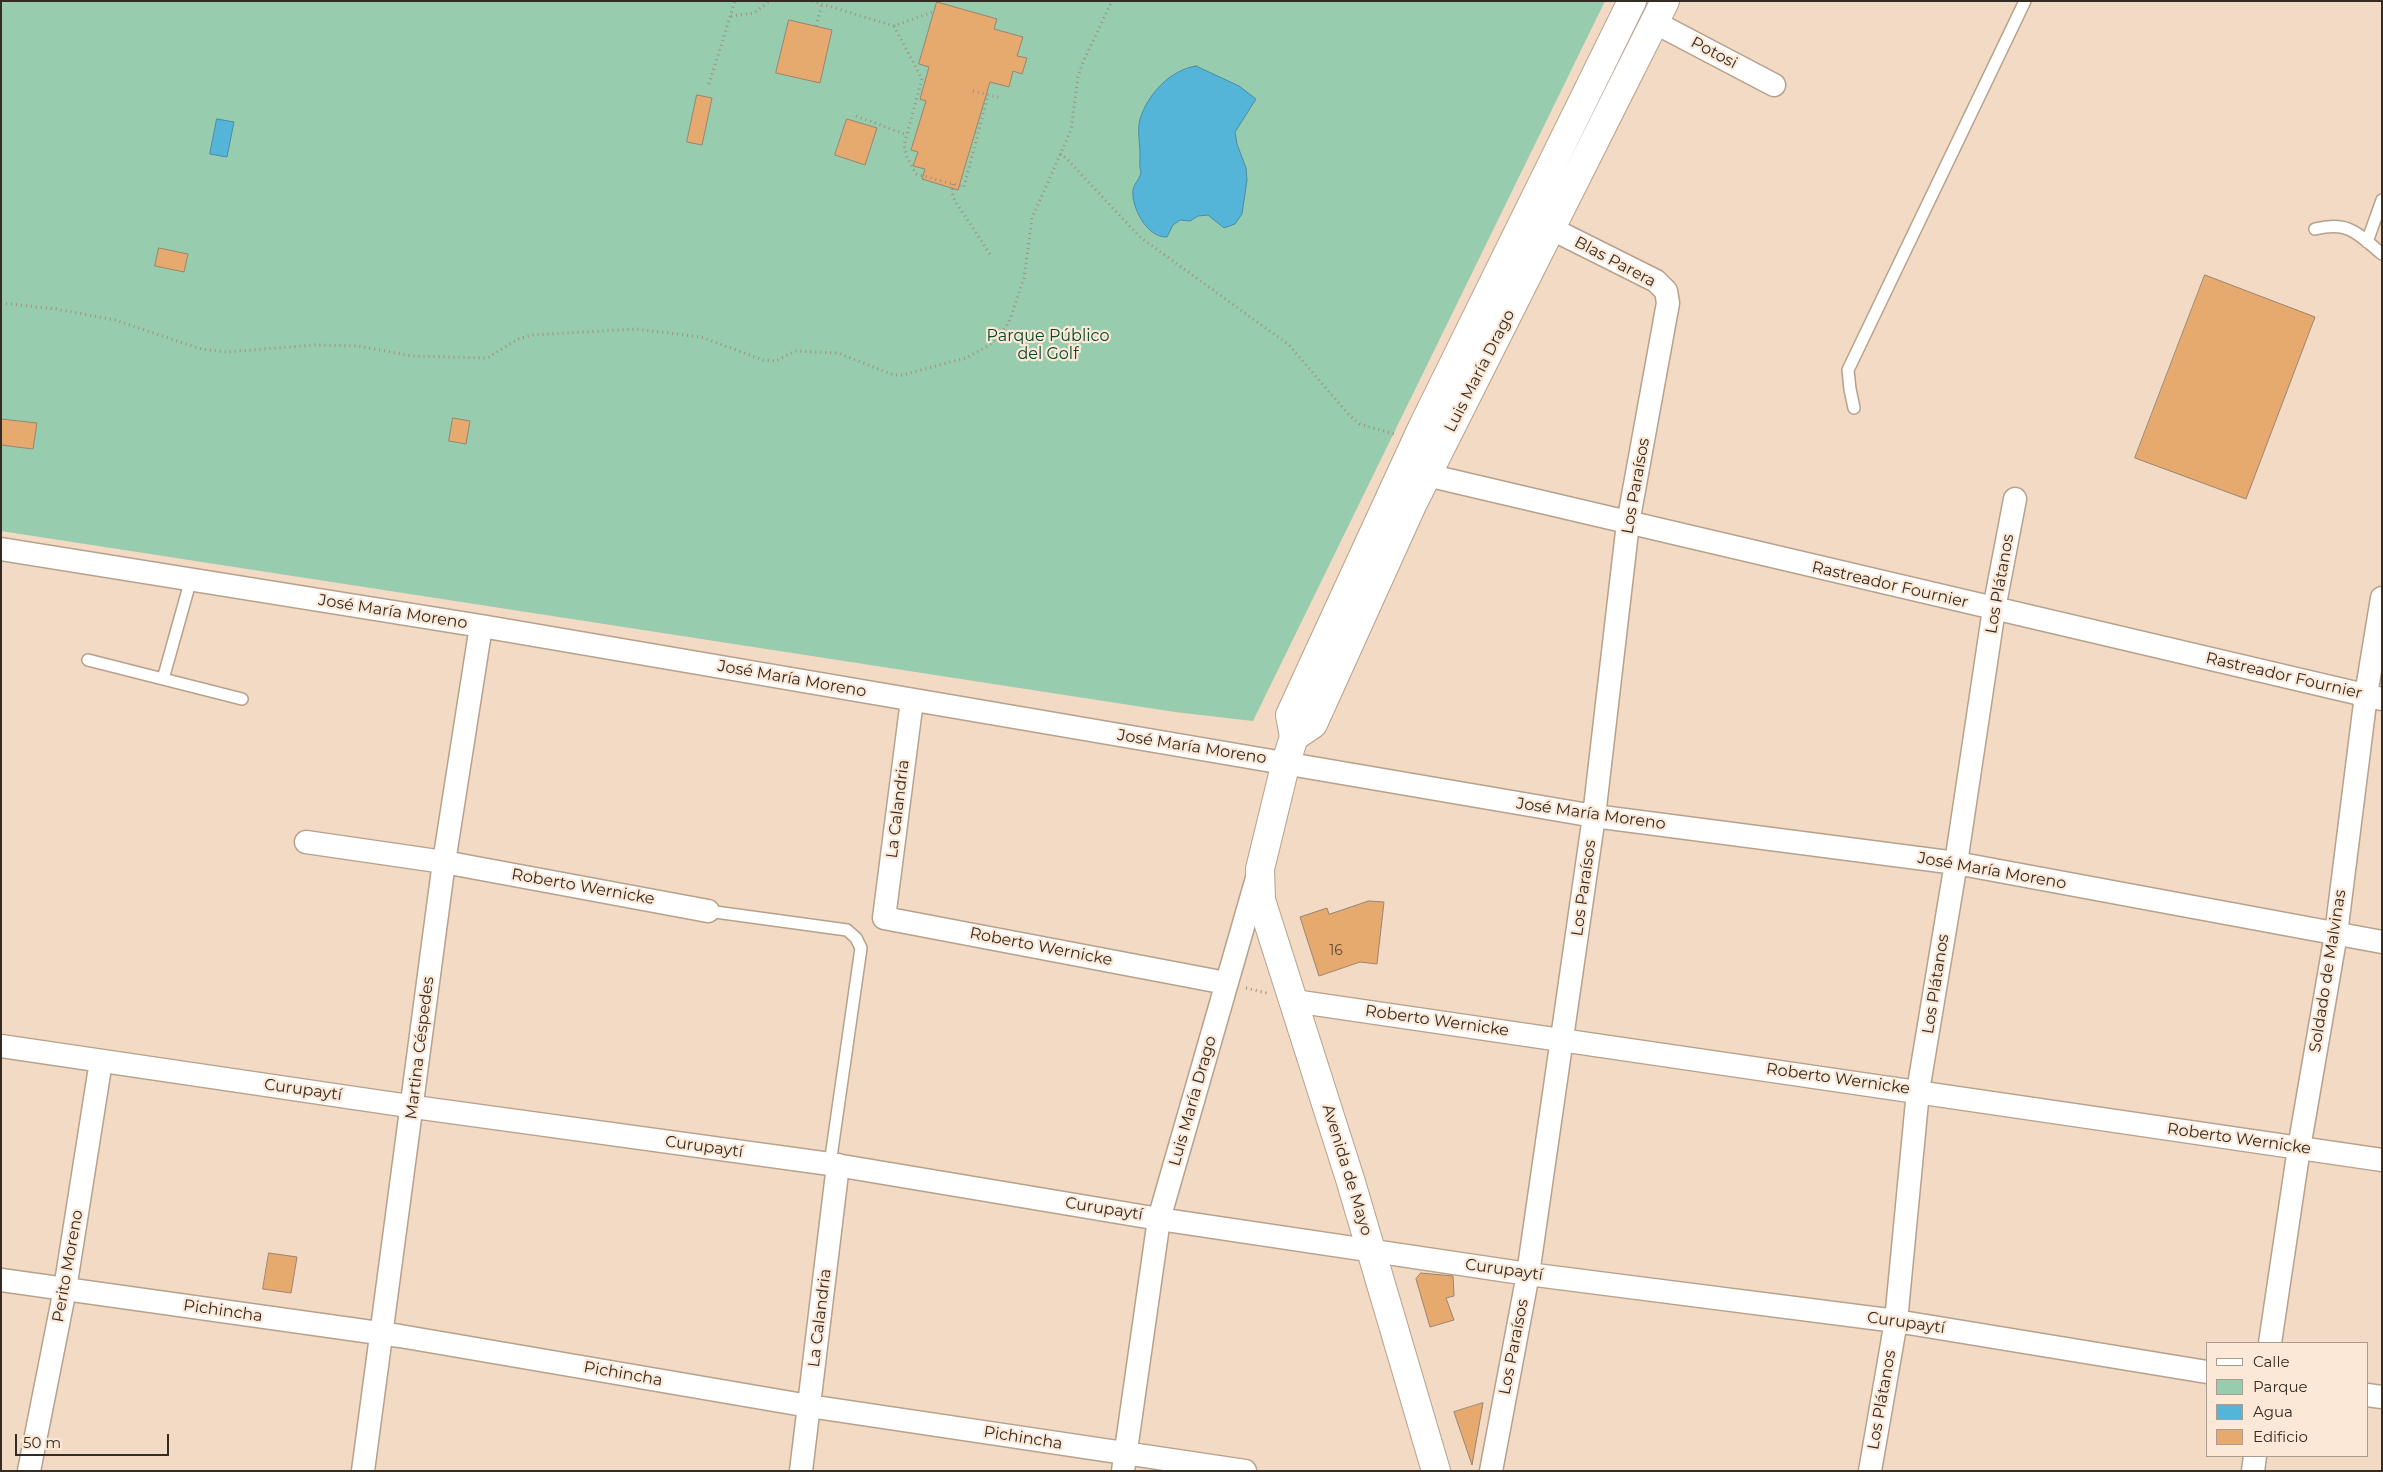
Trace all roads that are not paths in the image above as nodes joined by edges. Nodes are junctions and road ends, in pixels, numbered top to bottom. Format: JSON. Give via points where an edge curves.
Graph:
{"nodes":[{"id":1,"x":1632,"y":1,"type":"edge"},
{"id":2,"x":2025,"y":1,"type":"edge"},
{"id":3,"x":1660,"y":11,"type":"edge"},
{"id":4,"x":1774,"y":85,"type":"dead end"},
{"id":5,"x":2382,"y":200,"type":"edge"},
{"id":6,"x":1552,"y":229,"type":"junction"},
{"id":7,"x":2315,"y":229,"type":"dead end"},
{"id":8,"x":2367,"y":242,"type":"junction"},
{"id":9,"x":2382,"y":254,"type":"edge"},
{"id":10,"x":1668,"y":303,"type":"joint"},
{"id":11,"x":1854,"y":408,"type":"dead end"},
{"id":12,"x":1427,"y":475,"type":"junction"},
{"id":13,"x":2015,"y":498,"type":"dead end"},
{"id":14,"x":1628,"y":523,"type":"junction"},
{"id":15,"x":1,"y":549,"type":"edge"},
{"id":16,"x":191,"y":579,"type":"junction"},
{"id":17,"x":2382,"y":598,"type":"edge"},
{"id":18,"x":1994,"y":609,"type":"junction"},
{"id":19,"x":481,"y":626,"type":"junction"},
{"id":20,"x":88,"y":660,"type":"dead end"},
{"id":21,"x":164,"y":679,"type":"junction"},
{"id":22,"x":2374,"y":697,"type":"edge"},
{"id":23,"x":242,"y":699,"type":"dead end"},
{"id":24,"x":912,"y":700,"type":"junction"},
{"id":25,"x":1290,"y":750,"type":"junction"},
{"id":26,"x":1594,"y":816,"type":"junction"},
{"id":27,"x":306,"y":842,"type":"dead end"},
{"id":28,"x":444,"y":862,"type":"junction"},
{"id":29,"x":1956,"y":863,"type":"junction"},
{"id":30,"x":1260,"y":869,"type":"junction"},
{"id":31,"x":708,"y":911,"type":"joint"},
{"id":32,"x":884,"y":918,"type":"joint"},
{"id":33,"x":2336,"y":934,"type":"junction"},
{"id":34,"x":856,"y":938,"type":"joint"},
{"id":35,"x":2382,"y":942,"type":"edge"},
{"id":36,"x":1226,"y":983,"type":"junction"},
{"id":37,"x":1294,"y":1000,"type":"junction"},
{"id":38,"x":1563,"y":1040,"type":"junction"},
{"id":39,"x":1,"y":1046,"type":"edge"},
{"id":40,"x":101,"y":1061,"type":"junction"},
{"id":41,"x":1918,"y":1091,"type":"junction"},
{"id":42,"x":413,"y":1106,"type":"junction"},
{"id":43,"x":2299,"y":1148,"type":"junction"},
{"id":44,"x":2382,"y":1160,"type":"edge"},
{"id":45,"x":834,"y":1165,"type":"junction"},
{"id":46,"x":1159,"y":1218,"type":"junction"},
{"id":47,"x":1371,"y":1250,"type":"junction"},
{"id":48,"x":1528,"y":1274,"type":"junction"},
{"id":49,"x":1,"y":1280,"type":"edge"},
{"id":50,"x":65,"y":1289,"type":"junction"},
{"id":51,"x":1896,"y":1321,"type":"junction"},
{"id":52,"x":382,"y":1334,"type":"junction"},
{"id":53,"x":2270,"y":1342,"type":"edge"},
{"id":54,"x":2206,"y":1372,"type":"edge"},
{"id":55,"x":2368,"y":1395,"type":"edge"},
{"id":56,"x":2382,"y":1397,"type":"edge"},
{"id":57,"x":809,"y":1406,"type":"junction"},
{"id":58,"x":2255,"y":1457,"type":"edge"},
{"id":59,"x":1124,"y":1462,"type":"edge"},
{"id":60,"x":29,"y":1471,"type":"edge"},
{"id":61,"x":363,"y":1471,"type":"edge"},
{"id":62,"x":801,"y":1471,"type":"edge"},
{"id":63,"x":1245,"y":1471,"type":"edge"},
{"id":64,"x":1436,"y":1471,"type":"edge"},
{"id":65,"x":1491,"y":1471,"type":"edge"},
{"id":66,"x":1870,"y":1471,"type":"edge"},
{"id":67,"x":2253,"y":1471,"type":"edge"}],
"edges":[{"from":1,"to":25,"type":"main road","name":"Luis María Drago","via":[[1412,450],[1290,715]]},
{"from":2,"to":11,"type":"lane","via":[[1848,370]]},
{"from":3,"to":4,"type":"street","name":"Potosi"},
{"from":3,"to":6,"type":"main road","name":"Luis María Drago"},
{"from":5,"to":8,"type":"lane"},
{"from":6,"to":10,"type":"street","name":"Blas Parera","via":[[1656,281],[1666,292]]},
{"from":6,"to":12,"type":"main road","name":"Luis María Drago"},
{"from":7,"to":8,"type":"lane","via":[[2334,225],[2347,227]]},
{"from":8,"to":9,"type":"lane"},
{"from":10,"to":14,"type":"street","name":"Los Paraísos"},
{"from":12,"to":14,"type":"street","name":"Rastreador Fournier"},
{"from":12,"to":25,"type":"main road","name":"Luis María Drago","via":[[1313,724]]},
{"from":13,"to":18,"type":"street","name":"Los Plátanos"},
{"from":14,"to":18,"type":"street","name":"Rastreador Fournier"},
{"from":14,"to":26,"type":"street","name":"Los Paraísos"},
{"from":15,"to":16,"type":"street","name":"José María Moreno"},
{"from":16,"to":19,"type":"street","name":"José María Moreno"},
{"from":16,"to":21,"type":"lane"},
{"from":17,"to":22,"type":"street","name":"Soldado de Malvinas"},
{"from":18,"to":22,"type":"street","name":"Rastreador Fournier"},
{"from":18,"to":29,"type":"street","name":"Los Plátanos"},
{"from":19,"to":24,"type":"street","name":"José María Moreno"},
{"from":19,"to":28,"type":"street","name":"Martina Céspedes"},
{"from":20,"to":21,"type":"lane"},
{"from":21,"to":23,"type":"lane"},
{"from":22,"to":33,"type":"street","name":"Soldado de Malvinas"},
{"from":24,"to":25,"type":"street","name":"José María Moreno"},
{"from":24,"to":32,"type":"street","name":"La Calandria"},
{"from":25,"to":26,"type":"street","name":"José María Moreno","via":[[1315,769]]},
{"from":25,"to":30,"type":"main road","name":"Luis María Drago"},
{"from":26,"to":29,"type":"street","name":"José María Moreno"},
{"from":26,"to":38,"type":"street","name":"Los Paraísos"},
{"from":27,"to":28,"type":"street","name":"Roberto Wernicke"},
{"from":28,"to":31,"type":"street","name":"Roberto Wernicke"},
{"from":28,"to":42,"type":"street","name":"Martina Céspedes"},
{"from":29,"to":33,"type":"street","name":"José María Moreno"},
{"from":29,"to":41,"type":"street","name":"Los Plátanos"},
{"from":30,"to":36,"type":"street","name":"Luis María Drago"},
{"from":30,"to":37,"type":"main road","name":"Avenida de Mayo","via":[[1261,900]]},
{"from":31,"to":34,"type":"lane","name":"Roberto Wernicke","via":[[847,930]]},
{"from":32,"to":36,"type":"street","name":"Roberto Wernicke"},
{"from":33,"to":35,"type":"street","name":"José María Moreno"},
{"from":33,"to":43,"type":"street","name":"Soldado de Malvinas"},
{"from":34,"to":45,"type":"lane","name":"La Calandria","via":[[861,948]]},
{"from":36,"to":46,"type":"street","name":"Luis María Drago"},
{"from":37,"to":38,"type":"street","name":"Roberto Wernicke"},
{"from":37,"to":47,"type":"main road","name":"Avenida de Mayo"},
{"from":38,"to":41,"type":"street","name":"Roberto Wernicke"},
{"from":38,"to":48,"type":"street","name":"Los Paraísos"},
{"from":39,"to":40,"type":"street","name":"Curupaytí"},
{"from":40,"to":42,"type":"street","name":"Curupaytí"},
{"from":40,"to":50,"type":"street","name":"Perito Moreno"},
{"from":41,"to":43,"type":"street","name":"Roberto Wernicke"},
{"from":41,"to":51,"type":"street","name":"Los Plátanos"},
{"from":42,"to":45,"type":"street","name":"Curupaytí"},
{"from":42,"to":52,"type":"street","name":"Martina Céspedes"},
{"from":43,"to":44,"type":"street","name":"Roberto Wernicke"},
{"from":43,"to":53,"type":"street","name":"Soldado de Malvinas"},
{"from":45,"to":46,"type":"street","name":"Curupaytí"},
{"from":45,"to":57,"type":"street","name":"La Calandria"},
{"from":46,"to":47,"type":"street","name":"Curupaytí"},
{"from":46,"to":59,"type":"street","name":"Luis María Drago"},
{"from":47,"to":48,"type":"street","name":"Curupaytí"},
{"from":47,"to":64,"type":"main road","name":"Avenida de Mayo"},
{"from":48,"to":51,"type":"street","name":"Curupaytí"},
{"from":48,"to":65,"type":"street","name":"Los Paraísos"},
{"from":49,"to":50,"type":"street","name":"Pichincha"},
{"from":50,"to":52,"type":"street","name":"Pichincha"},
{"from":50,"to":60,"type":"street","name":"Perito Moreno"},
{"from":51,"to":54,"type":"street","name":"Curupaytí"},
{"from":51,"to":66,"type":"street","name":"Los Plátanos"},
{"from":52,"to":57,"type":"street","name":"Pichincha"},
{"from":52,"to":61,"type":"street","name":"Martina Céspedes"},
{"from":55,"to":56,"type":"street"},
{"from":57,"to":59,"type":"street","name":"Pichincha"},
{"from":57,"to":62,"type":"street","name":"La Calandria"},
{"from":58,"to":67,"type":"street"},
{"from":59,"to":63,"type":"street","name":"Pichincha"}]}
